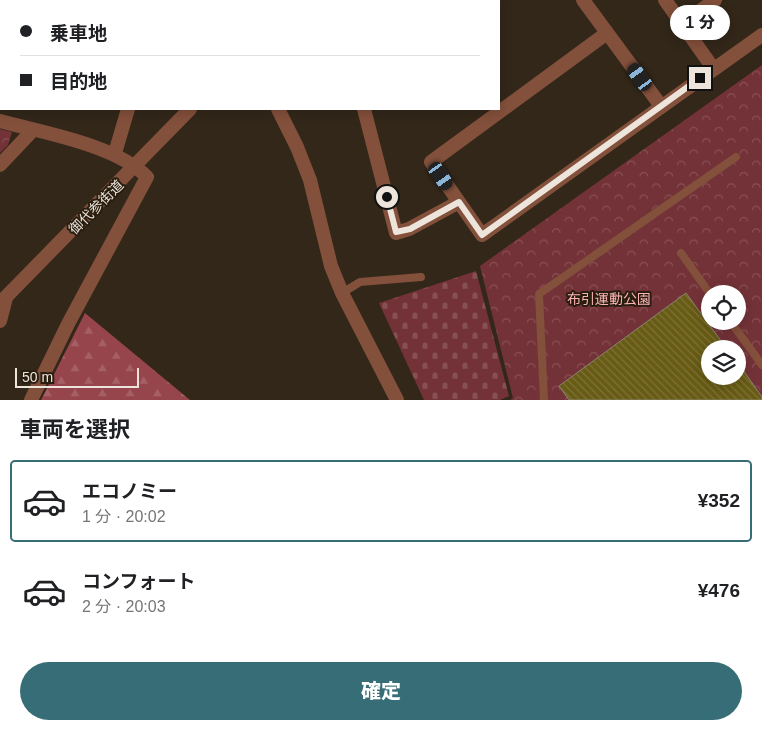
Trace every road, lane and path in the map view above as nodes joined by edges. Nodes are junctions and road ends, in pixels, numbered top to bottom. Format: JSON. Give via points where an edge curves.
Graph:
{"nodes":[{"id":1,"x":583,"y":0,"type":"edge"},
{"id":2,"x":665,"y":0,"type":"edge"},
{"id":3,"x":715,"y":0,"type":"edge"},
{"id":4,"x":682,"y":24,"type":"junction"},
{"id":5,"x":607,"y":33,"type":"junction"},
{"id":6,"x":762,"y":35,"type":"edge"},
{"id":7,"x":713,"y":68,"type":"junction"},
{"id":8,"x":661,"y":106,"type":"junction"},
{"id":9,"x":128,"y":110,"type":"edge"},
{"id":10,"x":189,"y":110,"type":"edge"},
{"id":11,"x":278,"y":110,"type":"edge"},
{"id":12,"x":364,"y":110,"type":"edge"},
{"id":13,"x":0,"y":121,"type":"edge"},
{"id":14,"x":33,"y":130,"type":"junction"},
{"id":15,"x":115,"y":153,"type":"junction"},
{"id":16,"x":736,"y":157,"type":"dead end"},
{"id":17,"x":0,"y":165,"type":"edge"},
{"id":18,"x":136,"y":166,"type":"junction"},
{"id":19,"x":459,"y":202,"type":"junction"},
{"id":20,"x":681,"y":253,"type":"dead end"},
{"id":21,"x":422,"y":277,"type":"dead end"},
{"id":22,"x":704,"y":285,"type":"edge"},
{"id":23,"x":342,"y":293,"type":"junction"},
{"id":24,"x":3,"y":300,"type":"edge"},
{"id":25,"x":0,"y":321,"type":"edge"},
{"id":26,"x":737,"y":330,"type":"edge"},
{"id":27,"x":762,"y":365,"type":"edge"},
{"id":28,"x":31,"y":400,"type":"edge"},
{"id":29,"x":397,"y":400,"type":"edge"},
{"id":30,"x":544,"y":400,"type":"edge"}],
"edges":[{"from":1,"to":5,"type":"street"},
{"from":2,"to":4,"type":"street"},
{"from":3,"to":4,"type":"street"},
{"from":4,"to":7,"type":"street"},
{"from":5,"to":8,"type":"street"},
{"from":5,"to":19,"type":"street","via":[[431,162]]},
{"from":6,"to":7,"type":"street"},
{"from":7,"to":8,"type":"street"},
{"from":8,"to":19,"type":"street","via":[[482,235]]},
{"from":9,"to":15,"type":"street"},
{"from":10,"to":18,"type":"street","name":"御代参街道"},
{"from":11,"to":23,"type":"street","via":[[310,180],[331,266]]},
{"from":12,"to":19,"type":"street","via":[[396,232],[410,229]]},
{"from":13,"to":14,"type":"street"},
{"from":14,"to":15,"type":"street"},
{"from":14,"to":17,"type":"street"},
{"from":15,"to":18,"type":"street"},
{"from":16,"to":30,"type":"lane","via":[[540,294]]},
{"from":18,"to":24,"type":"street","name":"御代参街道"},
{"from":18,"to":28,"type":"street","via":[[147,177]]},
{"from":20,"to":22,"type":"lane"},
{"from":21,"to":23,"type":"lane","via":[[360,282]]},
{"from":23,"to":29,"type":"street"},
{"from":24,"to":25,"type":"street"},
{"from":26,"to":27,"type":"lane"}]}
